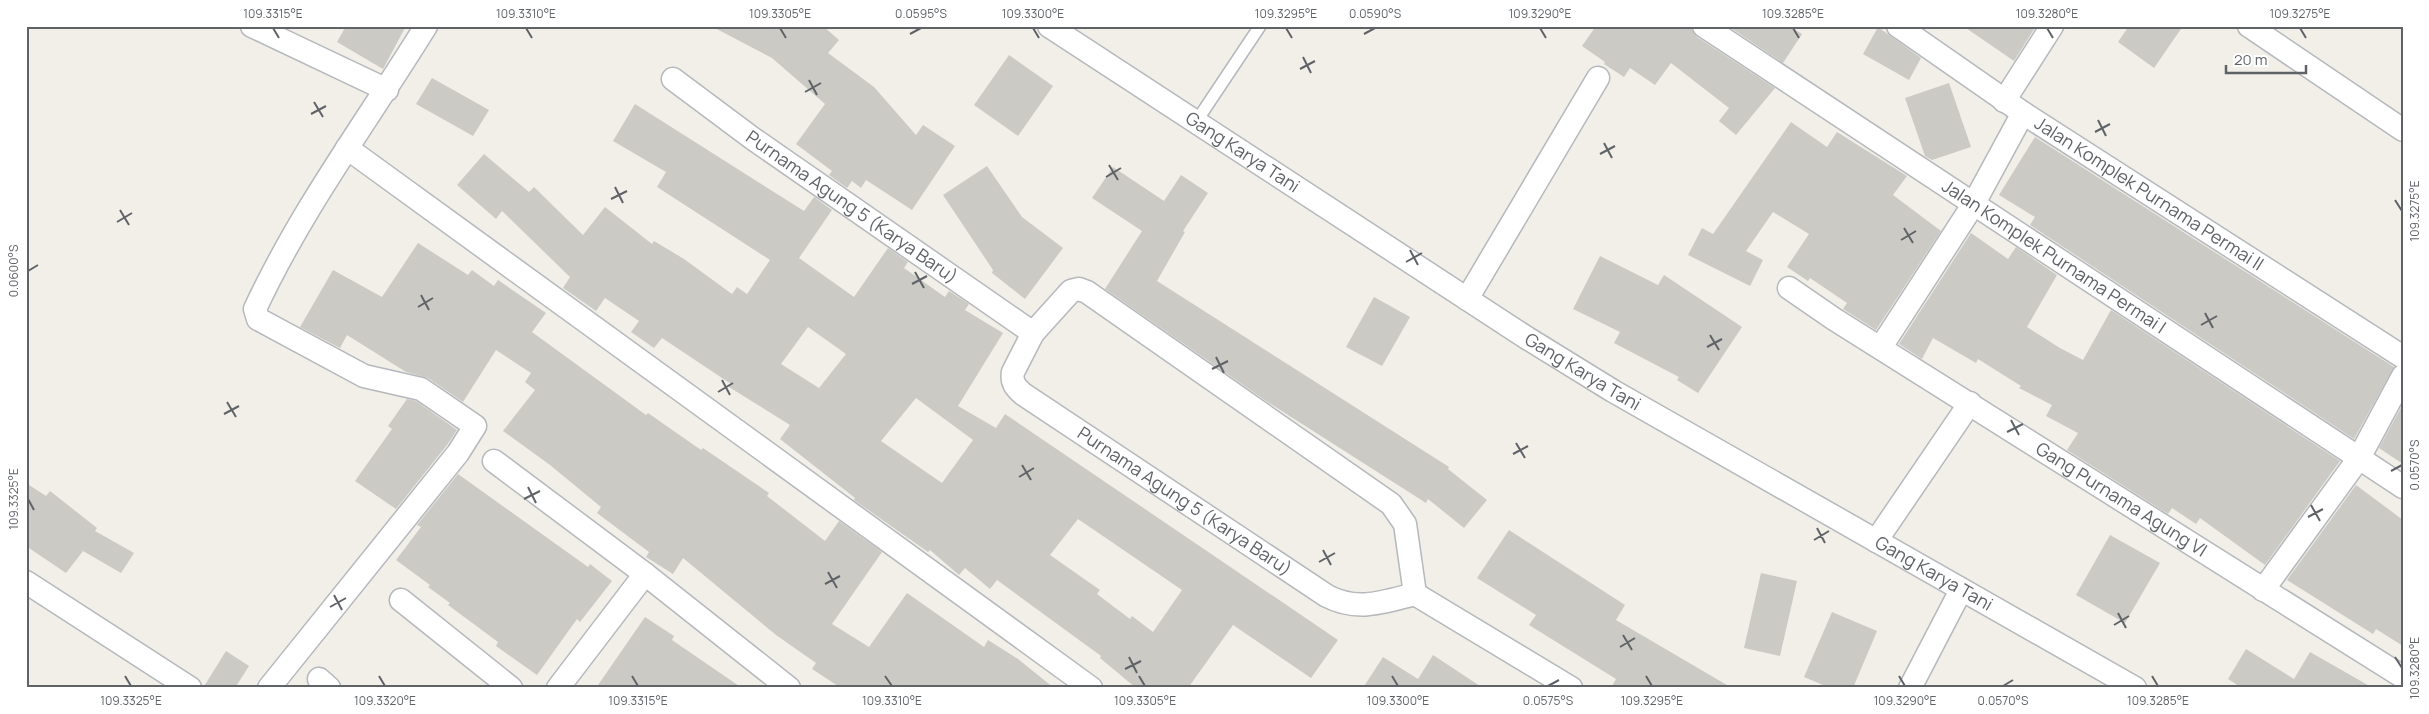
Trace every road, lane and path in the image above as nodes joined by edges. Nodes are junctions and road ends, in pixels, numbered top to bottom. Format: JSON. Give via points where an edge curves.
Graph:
{"nodes":[{"id":1,"x":252,"y":26,"type":"edge"},
{"id":2,"x":426,"y":26,"type":"edge"},
{"id":3,"x":1049,"y":26,"type":"edge"},
{"id":4,"x":1260,"y":26,"type":"edge"},
{"id":5,"x":1704,"y":26,"type":"edge"},
{"id":6,"x":1898,"y":26,"type":"edge"},
{"id":7,"x":2052,"y":26,"type":"edge"},
{"id":8,"x":2249,"y":26,"type":"edge"},
{"id":9,"x":1598,"y":78,"type":"dead end"},
{"id":10,"x":673,"y":79,"type":"dead end"},
{"id":11,"x":387,"y":90,"type":"junction"},
{"id":12,"x":2013,"y":107,"type":"junction"},
{"id":13,"x":1196,"y":122,"type":"junction"},
{"id":14,"x":2403,"y":130,"type":"edge"},
{"id":15,"x":346,"y":148,"type":"junction"},
{"id":16,"x":1973,"y":205,"type":"junction"},
{"id":17,"x":1789,"y":288,"type":"dead end"},
{"id":18,"x":1466,"y":298,"type":"junction"},
{"id":19,"x":1033,"y":332,"type":"junction"},
{"id":20,"x":1880,"y":347,"type":"junction"},
{"id":21,"x":2403,"y":358,"type":"edge"},
{"id":22,"x":2403,"y":376,"type":"edge"},
{"id":23,"x":1970,"y":403,"type":"junction"},
{"id":24,"x":2359,"y":458,"type":"junction"},
{"id":25,"x":494,"y":462,"type":"dead end"},
{"id":26,"x":2403,"y":487,"type":"edge"},
{"id":27,"x":1876,"y":541,"type":"junction"},
{"id":28,"x":645,"y":574,"type":"junction"},
{"id":29,"x":26,"y":582,"type":"edge"},
{"id":30,"x":1961,"y":590,"type":"junction"},
{"id":31,"x":2263,"y":590,"type":"junction"},
{"id":32,"x":1415,"y":594,"type":"junction"},
{"id":33,"x":401,"y":600,"type":"dead end"},
{"id":34,"x":2403,"y":677,"type":"edge"},
{"id":35,"x":190,"y":688,"type":"edge"},
{"id":36,"x":269,"y":688,"type":"edge"},
{"id":37,"x":511,"y":688,"type":"edge"},
{"id":38,"x":558,"y":688,"type":"edge"},
{"id":39,"x":789,"y":688,"type":"edge"},
{"id":40,"x":1091,"y":688,"type":"edge"},
{"id":41,"x":1571,"y":688,"type":"edge"},
{"id":42,"x":1910,"y":688,"type":"edge"},
{"id":43,"x":2135,"y":688,"type":"edge"}],
"edges":[{"from":1,"to":11,"type":"street"},
{"from":2,"to":11,"type":"street"},
{"from":3,"to":13,"type":"street","name":"Gang Karya Tani"},
{"from":4,"to":13,"type":"lane"},
{"from":5,"to":16,"type":"street","name":"Jalan Komplek Purnama Permai I"},
{"from":6,"to":12,"type":"street","name":"Jalan Komplek Purnama Permai II"},
{"from":7,"to":12,"type":"street"},
{"from":8,"to":14,"type":"street"},
{"from":9,"to":18,"type":"street"},
{"from":10,"to":19,"type":"street","name":"Purnama Agung 5 (Karya Baru)","via":[[752,138]]},
{"from":11,"to":15,"type":"street"},
{"from":12,"to":16,"type":"street"},
{"from":12,"to":21,"type":"street","name":"Jalan Komplek Purnama Permai II"},
{"from":13,"to":18,"type":"street","name":"Gang Karya Tani"},
{"from":15,"to":36,"type":"street","via":[[278,261],[256,309],[258,319],[345,368],[364,376],[420,389],[475,426],[458,453]]},
{"from":15,"to":40,"type":"street"},
{"from":16,"to":20,"type":"street"},
{"from":16,"to":24,"type":"street","name":"Jalan Komplek Purnama Permai I"},
{"from":17,"to":20,"type":"street","name":"Gang Purnama Agung VI"},
{"from":18,"to":27,"type":"street","name":"Gang Karya Tani","via":[[1613,391]]},
{"from":19,"to":32,"type":"street","name":"Purnama Agung 5 (Karya Baru)","via":[[1013,372],[1015,387],[1022,394],[1341,603],[1357,606]]},
{"from":19,"to":32,"type":"street","name":"Purnama Agung 5 (Karya Baru)","via":[[1071,291],[1088,292],[1391,504],[1405,524]]},
{"from":20,"to":23,"type":"street","name":"Gang Purnama Agung VI"},
{"from":22,"to":24,"type":"street"},
{"from":23,"to":27,"type":"street"},
{"from":23,"to":31,"type":"street","name":"Gang Purnama Agung VI"},
{"from":24,"to":26,"type":"street","name":"Jalan Komplek Purnama Permai I"},
{"from":24,"to":31,"type":"street"},
{"from":25,"to":28,"type":"street"},
{"from":27,"to":30,"type":"street","name":"Gang Karya Tani"},
{"from":28,"to":38,"type":"street"},
{"from":28,"to":39,"type":"street"},
{"from":29,"to":35,"type":"street"},
{"from":30,"to":42,"type":"street"},
{"from":30,"to":43,"type":"street","name":"Gang Karya Tani"},
{"from":31,"to":34,"type":"street","name":"Gang Purnama Agung VI"},
{"from":32,"to":41,"type":"street"},
{"from":33,"to":37,"type":"street"}]}
